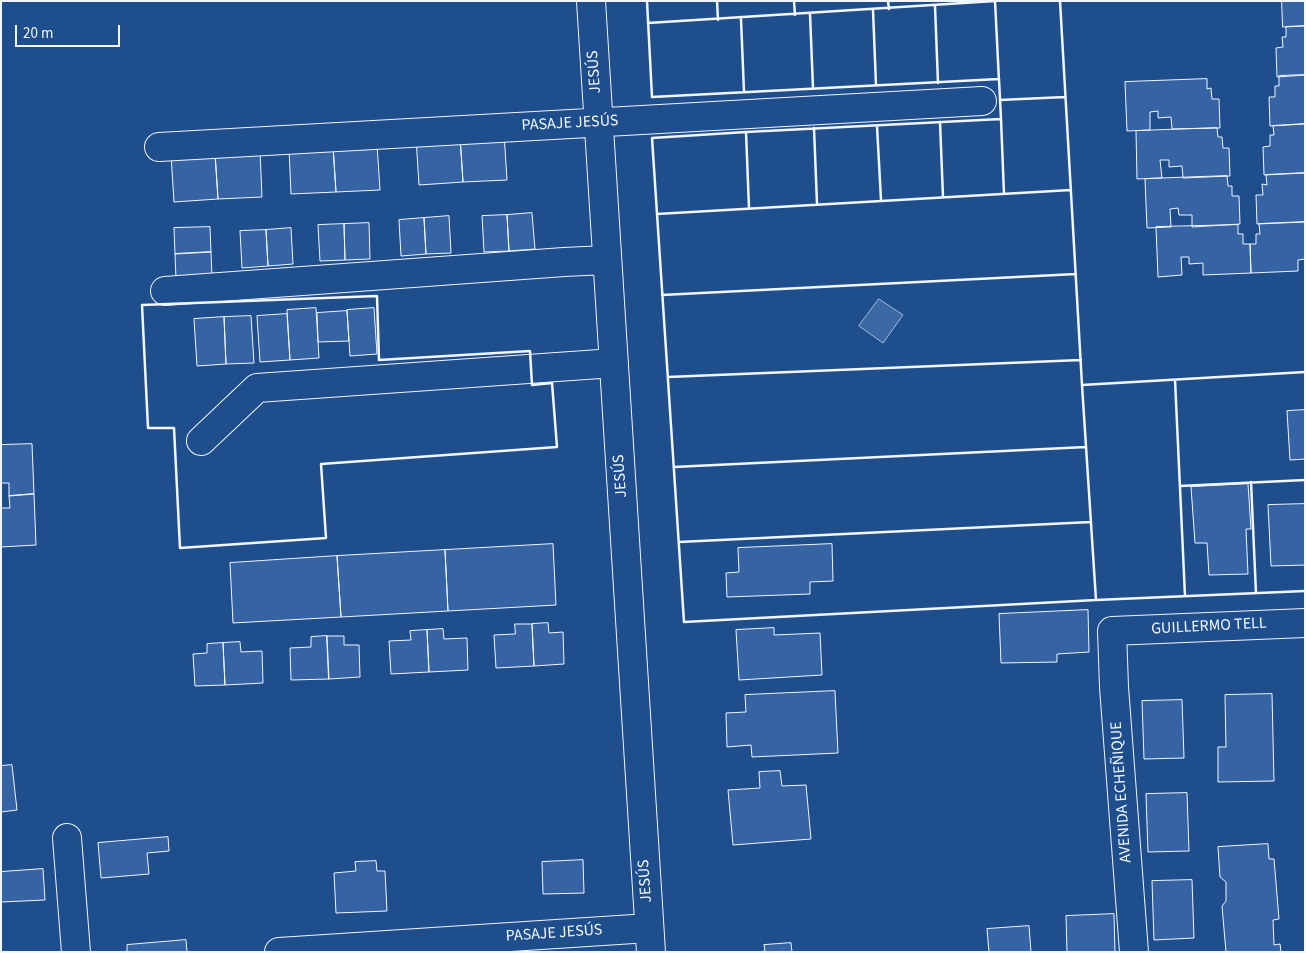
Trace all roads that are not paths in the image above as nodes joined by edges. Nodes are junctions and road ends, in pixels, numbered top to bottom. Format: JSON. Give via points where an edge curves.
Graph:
{"nodes":[{"id":1,"x":591,"y":1,"type":"edge"},
{"id":2,"x":982,"y":102,"type":"dead end"},
{"id":3,"x":599,"y":123,"type":"junction"},
{"id":4,"x":159,"y":147,"type":"dead end"},
{"id":5,"x":606,"y":260,"type":"junction"},
{"id":6,"x":165,"y":291,"type":"dead end"},
{"id":7,"x":614,"y":362,"type":"junction"},
{"id":8,"x":201,"y":441,"type":"dead end"},
{"id":9,"x":1305,"y":622,"type":"edge"},
{"id":10,"x":1112,"y":631,"type":"joint"},
{"id":11,"x":67,"y":838,"type":"dead end"},
{"id":12,"x":650,"y":940,"type":"edge"},
{"id":13,"x":76,"y":952,"type":"edge"},
{"id":14,"x":279,"y":952,"type":"edge"},
{"id":15,"x":1134,"y":952,"type":"edge"}],
"edges":[{"from":1,"to":3,"type":"street","name":"JESÚS"},
{"from":2,"to":3,"type":"street","name":"PASAJE JESÚS"},
{"from":3,"to":4,"type":"street","name":"PASAJE JESÚS"},
{"from":3,"to":5,"type":"street","name":"JESÚS"},
{"from":5,"to":6,"type":"street"},
{"from":5,"to":7,"type":"street","name":"JESÚS"},
{"from":7,"to":8,"type":"street","via":[[257,388]]},
{"from":7,"to":12,"type":"street","name":"JESÚS"},
{"from":9,"to":10,"type":"street","name":"GUILLERMO TELL"},
{"from":10,"to":15,"type":"street","name":"AVENIDA ECHEÑIQUE"},
{"from":11,"to":13,"type":"street"},
{"from":12,"to":14,"type":"street","name":"PASAJE JESÚS"}]}
